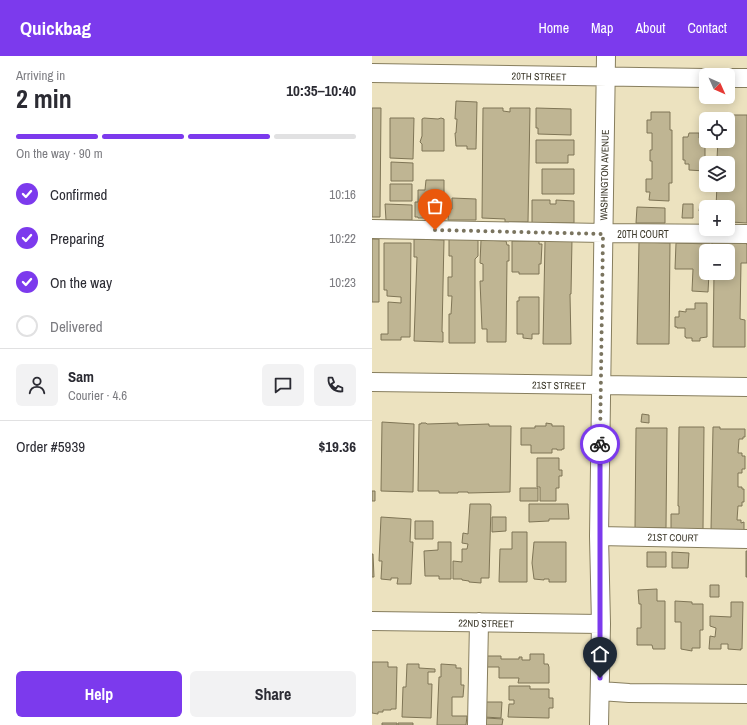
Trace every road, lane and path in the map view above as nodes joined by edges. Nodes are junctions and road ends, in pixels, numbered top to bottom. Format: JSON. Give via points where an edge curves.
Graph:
{"nodes":[{"id":1,"x":606,"y":56,"type":"edge"},
{"id":2,"x":372,"y":73,"type":"edge"},
{"id":3,"x":605,"y":77,"type":"junction"},
{"id":4,"x":699,"y":78,"type":"edge"},
{"id":5,"x":735,"y":78,"type":"edge"},
{"id":6,"x":747,"y":78,"type":"edge"},
{"id":7,"x":372,"y":229,"type":"edge"},
{"id":8,"x":603,"y":234,"type":"junction"},
{"id":9,"x":747,"y":234,"type":"edge"},
{"id":10,"x":372,"y":382,"type":"edge"},
{"id":11,"x":601,"y":385,"type":"junction"},
{"id":12,"x":747,"y":387,"type":"edge"},
{"id":13,"x":599,"y":536,"type":"junction"},
{"id":14,"x":747,"y":539,"type":"edge"},
{"id":15,"x":372,"y":621,"type":"edge"},
{"id":16,"x":479,"y":622,"type":"junction"},
{"id":17,"x":601,"y":624,"type":"junction"},
{"id":18,"x":600,"y":691,"type":"junction"},
{"id":19,"x":747,"y":694,"type":"edge"},
{"id":20,"x":477,"y":725,"type":"edge"},
{"id":21,"x":599,"y":725,"type":"edge"}],
"edges":[{"from":1,"to":3,"type":"street","name":"WASHINGTON AVENUE"},
{"from":2,"to":3,"type":"street","name":"20TH STREET"},
{"from":3,"to":4,"type":"street","name":"20TH STREET"},
{"from":3,"to":8,"type":"street","name":"WASHINGTON AVENUE"},
{"from":5,"to":6,"type":"street"},
{"from":7,"to":8,"type":"street","name":"20TH COURT"},
{"from":8,"to":9,"type":"street","name":"20TH COURT"},
{"from":8,"to":11,"type":"street","name":"WASHINGTON AVENUE"},
{"from":10,"to":11,"type":"street","name":"21ST STREET"},
{"from":11,"to":12,"type":"street","name":"21ST STREET"},
{"from":11,"to":13,"type":"street","name":"WASHINGTON AVENUE"},
{"from":13,"to":14,"type":"street","name":"21ST COURT"},
{"from":13,"to":17,"type":"street","name":"WASHINGTON AVENUE"},
{"from":15,"to":16,"type":"street","name":"22ND STREET"},
{"from":16,"to":17,"type":"street","name":"22ND STREET"},
{"from":16,"to":20,"type":"street"},
{"from":17,"to":18,"type":"street","name":"WASHINGTON AVENUE"},
{"from":18,"to":19,"type":"street"},
{"from":18,"to":21,"type":"street","name":"WASHINGTON AVENUE"}]}
